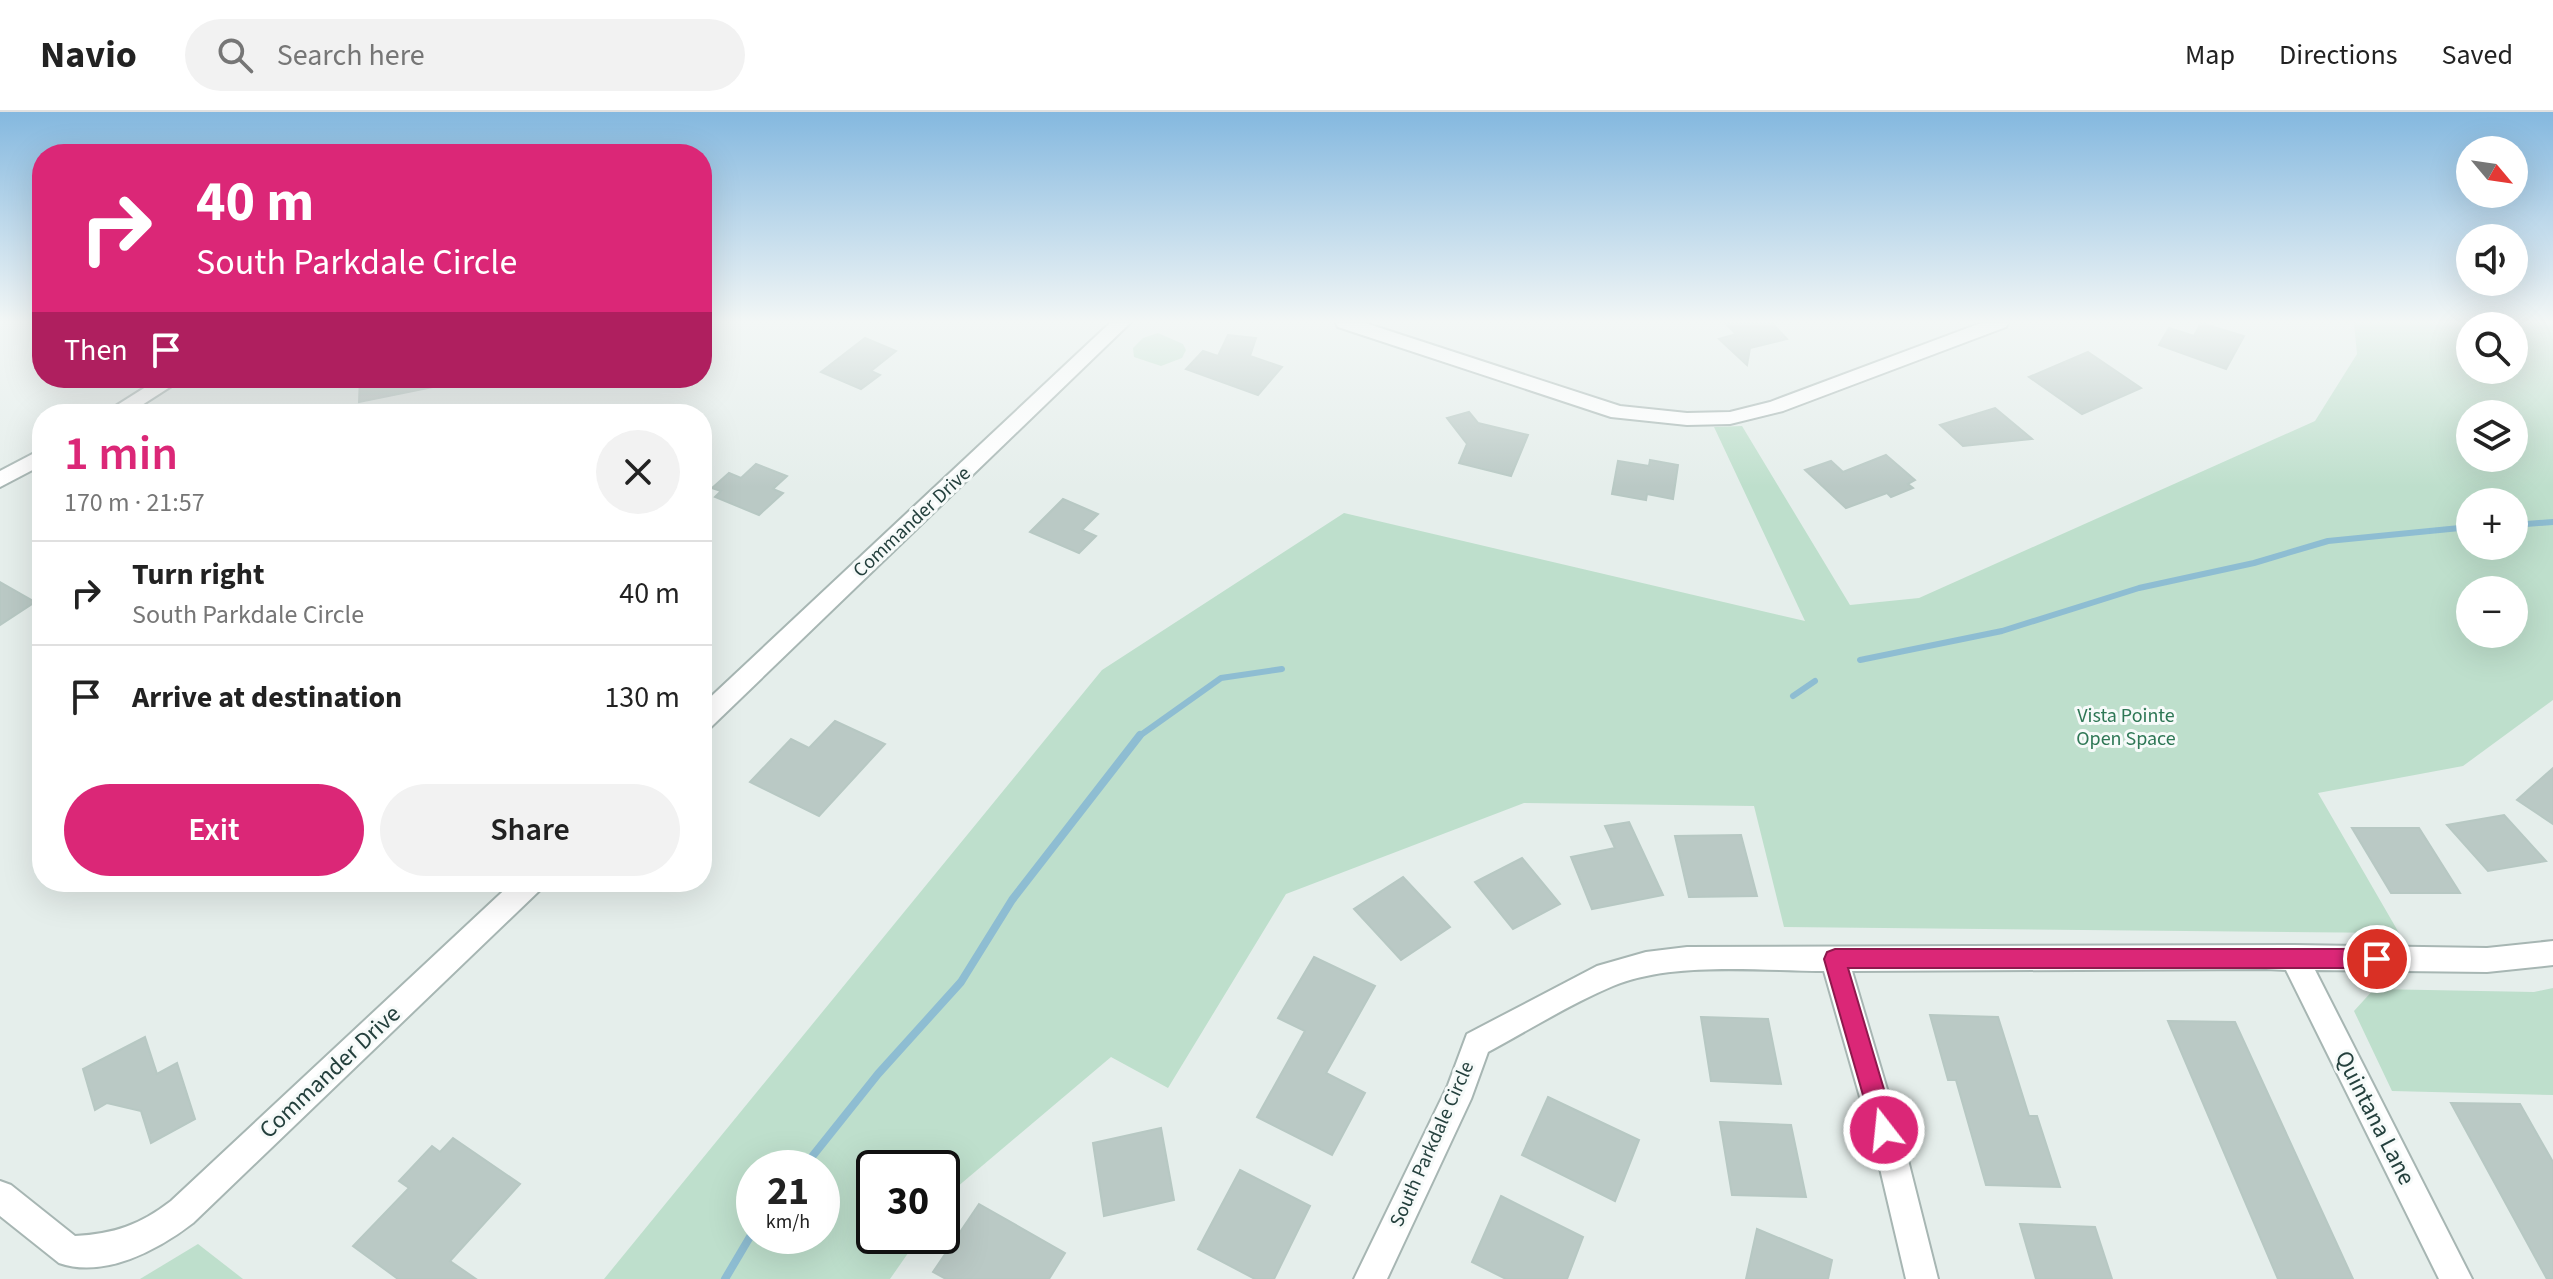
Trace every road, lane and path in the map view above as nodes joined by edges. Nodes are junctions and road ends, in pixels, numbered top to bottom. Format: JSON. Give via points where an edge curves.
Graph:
{"nodes":[{"id":1,"x":1064,"y":377,"type":"edge"},
{"id":2,"x":1512,"y":377,"type":"edge"},
{"id":3,"x":1854,"y":377,"type":"edge"},
{"id":4,"x":157,"y":388,"type":"edge"},
{"id":5,"x":130,"y":404,"type":"edge"},
{"id":6,"x":32,"y":462,"type":"edge"},
{"id":7,"x":0,"y":480,"type":"edge"},
{"id":8,"x":712,"y":711,"type":"edge"},
{"id":9,"x":520,"y":892,"type":"edge"},
{"id":10,"x":2553,"y":953,"type":"edge"},
{"id":11,"x":2294,"y":957,"type":"junction"},
{"id":12,"x":1835,"y":959,"type":"junction"},
{"id":13,"x":0,"y":1196,"type":"edge"},
{"id":14,"x":1370,"y":1279,"type":"edge"},
{"id":15,"x":1922,"y":1279,"type":"edge"},
{"id":16,"x":2456,"y":1279,"type":"edge"}],
"edges":[{"from":1,"to":8,"type":"street","name":"Commander Drive"},
{"from":2,"to":3,"type":"street","via":[[1618,412],[1687,419],[1730,418],[1776,407]]},
{"from":4,"to":5,"type":"street"},
{"from":6,"to":7,"type":"street"},
{"from":9,"to":13,"type":"street","name":"Commander Drive","via":[[155,1234],[120,1250],[70,1252]]},
{"from":10,"to":11,"type":"street","name":"South Parkdale Circle","via":[[2487,960]]},
{"from":11,"to":12,"type":"street","name":"South Parkdale Circle"},
{"from":11,"to":16,"type":"street","name":"Quintana Lane"},
{"from":12,"to":14,"type":"street","name":"South Parkdale Circle","via":[[1646,964],[1607,975],[1477,1043],[1461,1089]]},
{"from":12,"to":15,"type":"street"}]}
